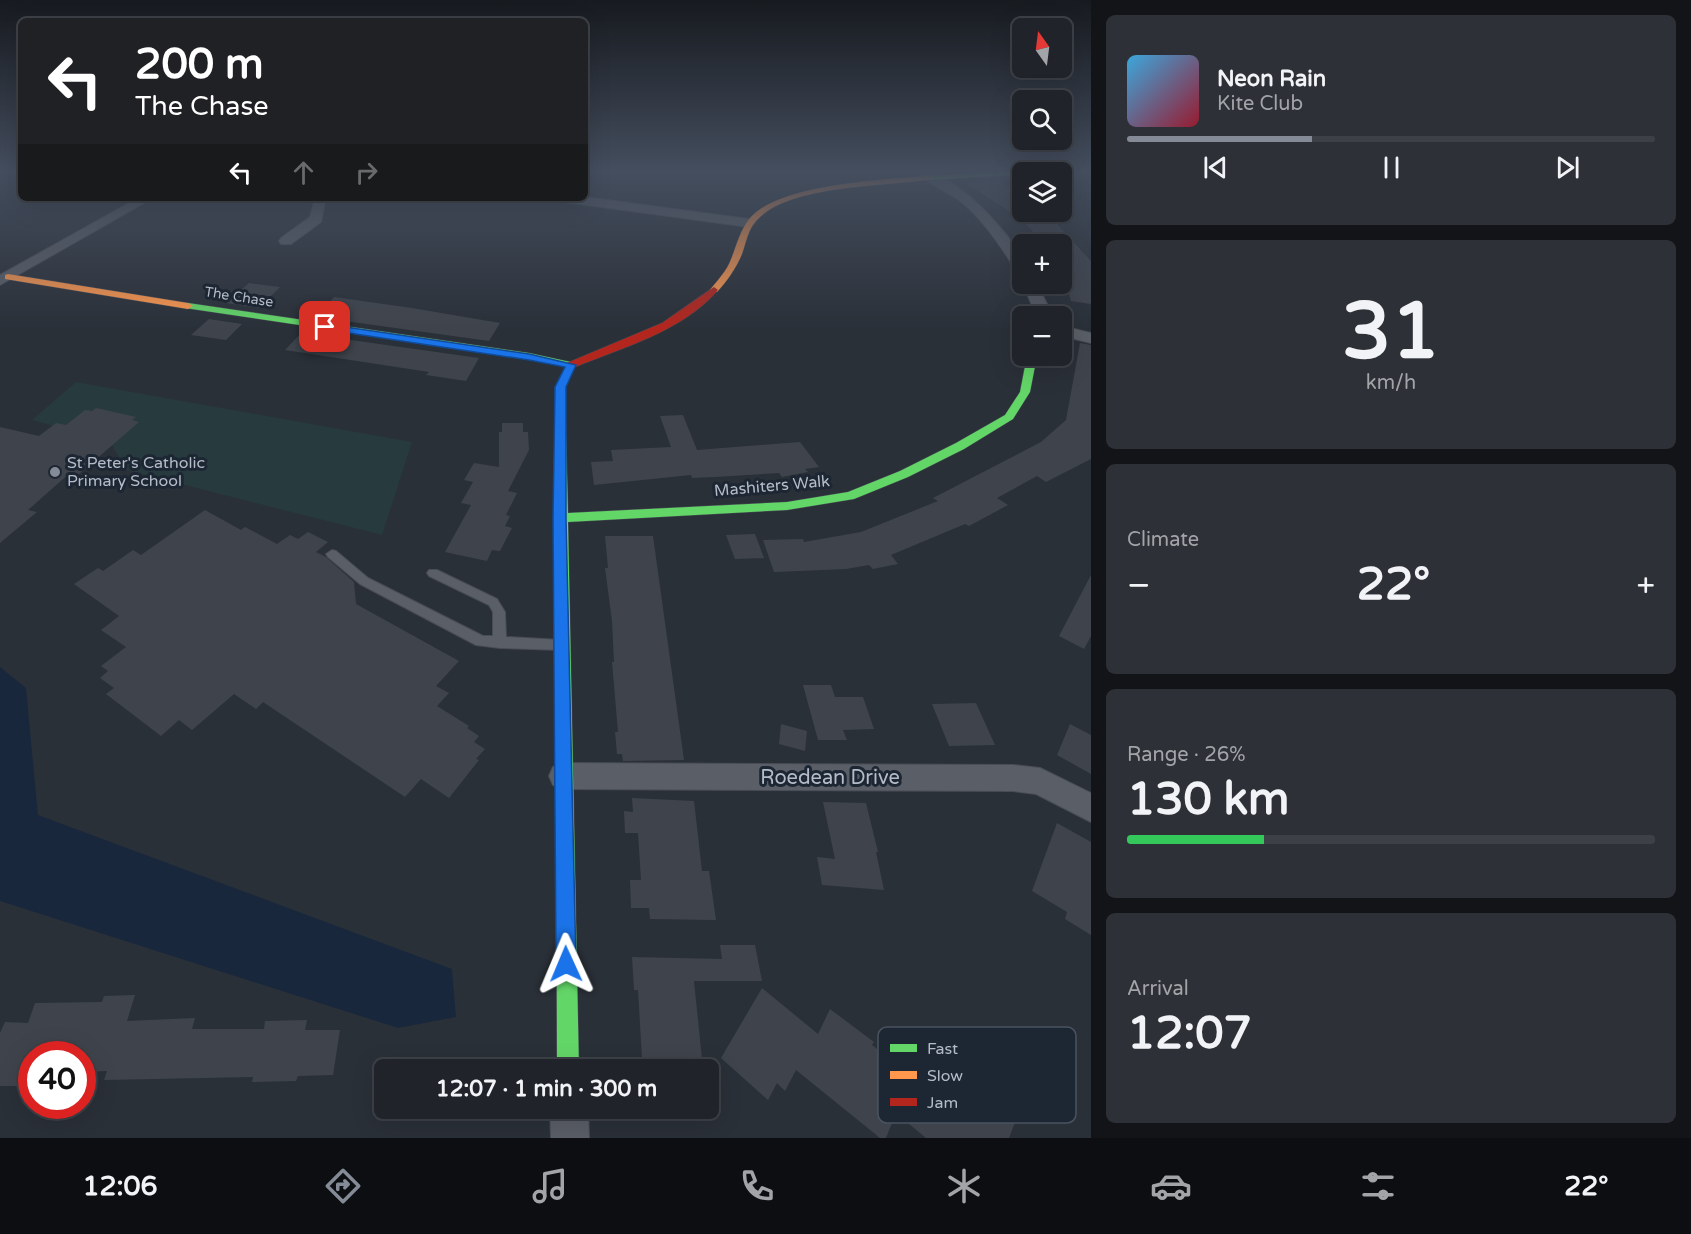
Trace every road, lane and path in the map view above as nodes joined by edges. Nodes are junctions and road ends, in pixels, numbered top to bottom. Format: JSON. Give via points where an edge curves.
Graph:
{"nodes":[{"id":1,"x":103,"y":223,"type":"edge"},
{"id":2,"x":310,"y":223,"type":"edge"},
{"id":3,"x":750,"y":223,"type":"edge"},
{"id":4,"x":990,"y":223,"type":"edge"},
{"id":5,"x":286,"y":241,"type":"dead end"},
{"id":6,"x":1012,"y":250,"type":"edge"},
{"id":7,"x":4,"y":279,"type":"edge"},
{"id":8,"x":1072,"y":333,"type":"edge"},
{"id":9,"x":1091,"y":338,"type":"edge"},
{"id":10,"x":571,"y":365,"type":"junction"},
{"id":11,"x":1030,"y":366,"type":"edge"},
{"id":12,"x":560,"y":518,"type":"junction"},
{"id":13,"x":332,"y":555,"type":"dead end"},
{"id":14,"x":433,"y":573,"type":"dead end"},
{"id":15,"x":501,"y":643,"type":"junction"},
{"id":16,"x":563,"y":645,"type":"junction"},
{"id":17,"x":563,"y":776,"type":"junction"},
{"id":18,"x":1091,"y":808,"type":"edge"},
{"id":19,"x":568,"y":1059,"type":"edge"},
{"id":20,"x":569,"y":1119,"type":"edge"},
{"id":21,"x":570,"y":1138,"type":"edge"}],
"edges":[{"from":1,"to":7,"type":"street"},
{"from":2,"to":5,"type":"street"},
{"from":3,"to":10,"type":"street","via":[[732,268],[706,297],[657,329]]},
{"from":4,"to":6,"type":"street"},
{"from":7,"to":10,"type":"street","name":"The Chase"},
{"from":8,"to":9,"type":"street"},
{"from":10,"to":12,"type":"street","via":[[560,387]]},
{"from":11,"to":12,"type":"street","name":"Mashiters Walk","via":[[1025,392],[1009,417],[914,470],[850,496],[787,506]]},
{"from":12,"to":16,"type":"street"},
{"from":13,"to":15,"type":"lane","via":[[363,581],[481,641]]},
{"from":14,"to":15,"type":"lane","via":[[493,602],[499,612]]},
{"from":15,"to":16,"type":"lane"},
{"from":16,"to":17,"type":"street"},
{"from":17,"to":18,"type":"street","name":"Roedean Drive","via":[[1013,778],[1040,781]]},
{"from":17,"to":19,"type":"street"},
{"from":20,"to":21,"type":"street"}]}
